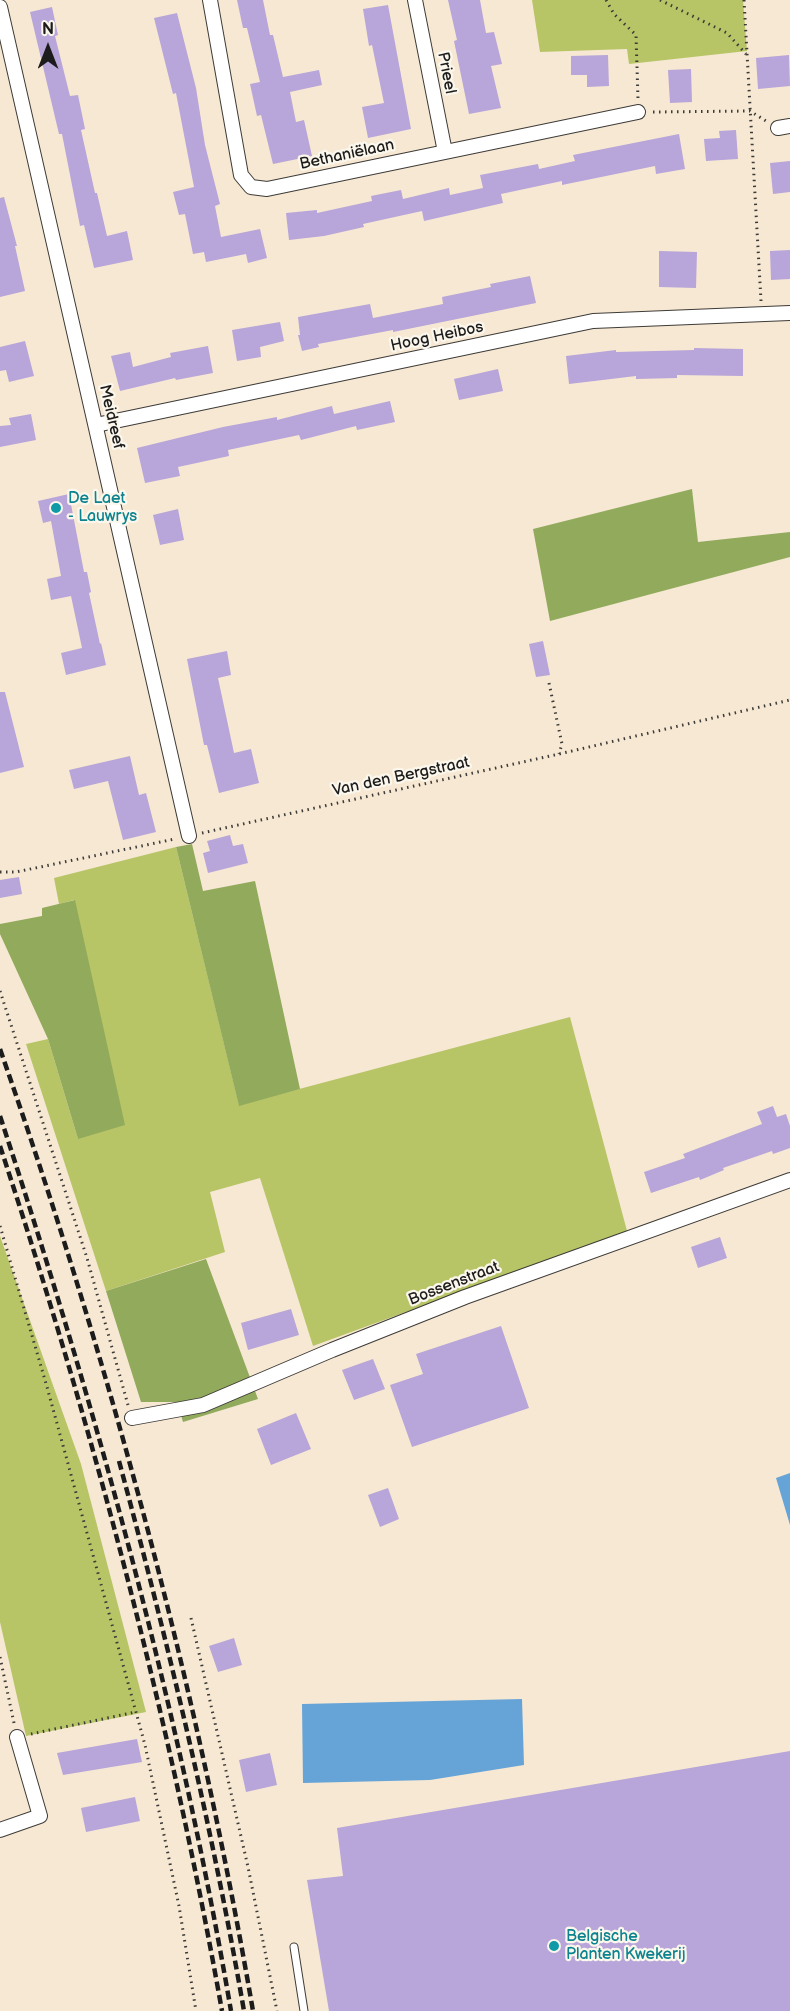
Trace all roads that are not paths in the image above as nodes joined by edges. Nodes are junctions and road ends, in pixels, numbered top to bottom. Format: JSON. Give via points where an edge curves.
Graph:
{"nodes":[{"id":1,"x":210,"y":0,"type":"edge"},
{"id":2,"x":415,"y":0,"type":"edge"},
{"id":3,"x":0,"y":7,"type":"edge"},
{"id":4,"x":638,"y":112,"type":"road end"},
{"id":5,"x":445,"y":152,"type":"junction"},
{"id":6,"x":790,"y":313,"type":"edge"},
{"id":7,"x":96,"y":425,"type":"junction"},
{"id":8,"x":189,"y":836,"type":"road end"},
{"id":9,"x":790,"y":1180,"type":"edge"},
{"id":10,"x":132,"y":1418,"type":"road end"},
{"id":11,"x":17,"y":1737,"type":"road end"},
{"id":12,"x":0,"y":1830,"type":"edge"},
{"id":13,"x":294,"y":1947,"type":"dead end"},
{"id":14,"x":304,"y":2011,"type":"edge"}],
"edges":[{"from":1,"to":5,"type":"street","name":"Bethaniëlaan","via":[[241,175],[251,187],[267,189]]},
{"from":2,"to":5,"type":"street","name":"Prieel"},
{"from":3,"to":7,"type":"street","name":"Meidreef"},
{"from":4,"to":5,"type":"street","name":"Bethaniëlaan"},
{"from":6,"to":7,"type":"street","name":"Hoog Heibos","via":[[593,321]]},
{"from":7,"to":8,"type":"street","name":"Meidreef"},
{"from":9,"to":10,"type":"street","name":"Bossenstraat","via":[[465,1296],[203,1406]]},
{"from":11,"to":12,"type":"street","via":[[40,1816]]},
{"from":13,"to":14,"type":"lane"}]}
